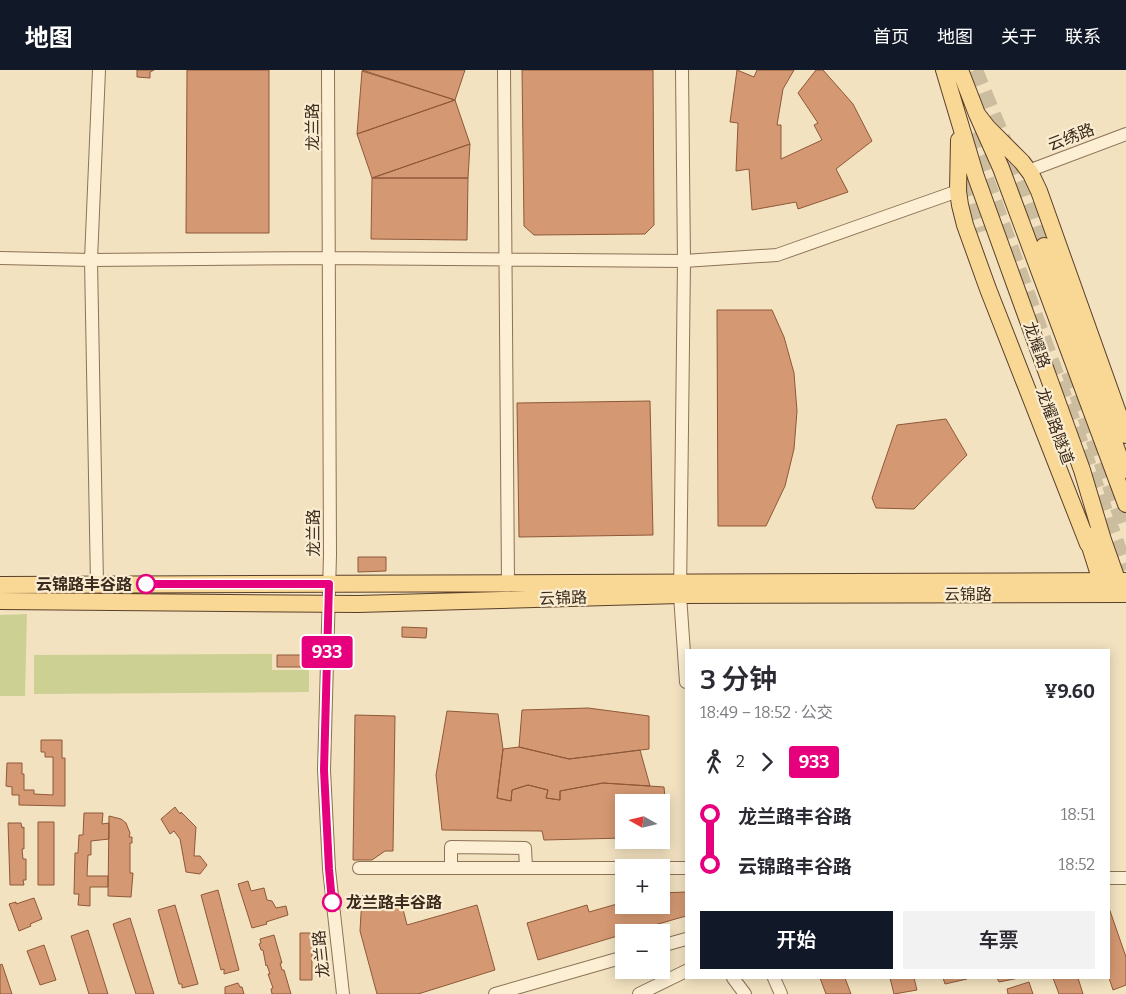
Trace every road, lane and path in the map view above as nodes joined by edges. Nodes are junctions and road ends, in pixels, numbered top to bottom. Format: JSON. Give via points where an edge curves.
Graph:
{"nodes":[{"id":1,"x":99,"y":70,"type":"edge"},
{"id":2,"x":328,"y":70,"type":"edge"},
{"id":3,"x":504,"y":70,"type":"edge"},
{"id":4,"x":682,"y":70,"type":"edge"},
{"id":5,"x":944,"y":70,"type":"edge"},
{"id":6,"x":960,"y":70,"type":"edge"},
{"id":7,"x":950,"y":86,"type":"junction"},
{"id":8,"x":978,"y":114,"type":"junction"},
{"id":9,"x":1126,"y":134,"type":"edge"},
{"id":10,"x":1028,"y":171,"type":"junction"},
{"id":11,"x":958,"y":191,"type":"junction"},
{"id":12,"x":984,"y":231,"type":"tunnel mouth"},
{"id":13,"x":1044,"y":246,"type":"tunnel mouth"},
{"id":14,"x":0,"y":258,"type":"edge"},
{"id":15,"x":328,"y":258,"type":"junction"},
{"id":16,"x":505,"y":259,"type":"junction"},
{"id":17,"x":90,"y":260,"type":"junction"},
{"id":18,"x":684,"y":261,"type":"junction"},
{"id":19,"x":1126,"y":436,"type":"edge"},
{"id":20,"x":1126,"y":475,"type":"edge"},
{"id":21,"x":1126,"y":504,"type":"edge"},
{"id":22,"x":1096,"y":542,"type":"junction"},
{"id":23,"x":1101,"y":581,"type":"junction"},
{"id":24,"x":508,"y":583,"type":"junction"},
{"id":25,"x":97,"y":584,"type":"junction"},
{"id":26,"x":329,"y":584,"type":"junction"},
{"id":27,"x":0,"y":585,"type":"edge"},
{"id":28,"x":680,"y":589,"type":"junction"},
{"id":29,"x":1124,"y":591,"type":"edge"},
{"id":30,"x":0,"y":601,"type":"edge"},
{"id":31,"x":329,"y":604,"type":"junction"},
{"id":32,"x":685,"y":666,"type":"edge"},
{"id":33,"x":358,"y":868,"type":"dead end"},
{"id":34,"x":451,"y":868,"type":"junction"},
{"id":35,"x":526,"y":868,"type":"junction"},
{"id":36,"x":615,"y":868,"type":"edge"},
{"id":37,"x":670,"y":868,"type":"edge"},
{"id":38,"x":685,"y":868,"type":"edge"},
{"id":39,"x":1110,"y":878,"type":"edge"},
{"id":40,"x":1126,"y":878,"type":"edge"},
{"id":41,"x":685,"y":939,"type":"edge"},
{"id":42,"x":670,"y":943,"type":"edge"},
{"id":43,"x":615,"y":960,"type":"edge"},
{"id":44,"x":685,"y":971,"type":"edge"},
{"id":45,"x":734,"y":979,"type":"edge"},
{"id":46,"x":774,"y":979,"type":"edge"},
{"id":47,"x":502,"y":993,"type":"edge"},
{"id":48,"x":343,"y":994,"type":"edge"},
{"id":49,"x":639,"y":994,"type":"edge"},
{"id":50,"x":745,"y":994,"type":"edge"},
{"id":51,"x":781,"y":994,"type":"edge"}],
"edges":[{"from":1,"to":17,"type":"street"},
{"from":2,"to":15,"type":"street","name":"龙兰路"},
{"from":3,"to":16,"type":"street"},
{"from":4,"to":18,"type":"street"},
{"from":5,"to":7,"type":"main road","name":"龙耀路"},
{"from":6,"to":8,"type":"main road","name":"龙耀路"},
{"from":7,"to":11,"type":"main road","name":"龙耀路","via":[[960,144]]},
{"from":7,"to":22,"type":"main road","name":"龙耀路","via":[[976,177],[1082,470]]},
{"from":8,"to":10,"type":"main road","name":"龙耀路"},
{"from":8,"to":21,"type":"main road","name":"龙耀路"},
{"from":9,"to":10,"type":"street","name":"云绣路"},
{"from":10,"to":19,"type":"main road","name":"龙耀路","via":[[1039,191]]},
{"from":11,"to":18,"type":"street","via":[[778,255]]},
{"from":11,"to":22,"type":"main road","name":"龙耀路","via":[[965,225],[988,289]]},
{"from":12,"to":22,"type":"main road","name":"龙耀路隧道"},
{"from":13,"to":20,"type":"main road"},
{"from":14,"to":17,"type":"street"},
{"from":15,"to":16,"type":"street"},
{"from":15,"to":17,"type":"street"},
{"from":15,"to":26,"type":"street","name":"龙兰路"},
{"from":16,"to":18,"type":"street"},
{"from":16,"to":24,"type":"street"},
{"from":17,"to":25,"type":"street"},
{"from":18,"to":28,"type":"street"},
{"from":22,"to":23,"type":"main road","name":"龙耀路隧道"},
{"from":22,"to":29,"type":"main road","name":"龙耀路"},
{"from":23,"to":28,"type":"main road","name":"云锦路"},
{"from":23,"to":29,"type":"main road","name":"云锦路"},
{"from":24,"to":26,"type":"main road","name":"云锦路"},
{"from":24,"to":28,"type":"main road","name":"云锦路"},
{"from":25,"to":26,"type":"main road","name":"云锦路"},
{"from":25,"to":27,"type":"main road","name":"云锦路"},
{"from":26,"to":31,"type":"street","name":"龙兰路"},
{"from":28,"to":29,"type":"main road","name":"云锦路"},
{"from":28,"to":31,"type":"main road","name":"云锦路"},
{"from":28,"to":32,"type":"street"},
{"from":30,"to":31,"type":"main road","name":"云锦路"},
{"from":31,"to":48,"type":"street","name":"龙兰路","via":[[324,770],[329,869]]},
{"from":33,"to":34,"type":"street"},
{"from":34,"to":35,"type":"street"},
{"from":34,"to":35,"type":"street","via":[[451,847],[525,848]]},
{"from":35,"to":36,"type":"street"},
{"from":37,"to":38,"type":"street"},
{"from":39,"to":40,"type":"street"},
{"from":41,"to":42,"type":"street"},
{"from":43,"to":47,"type":"street"},
{"from":44,"to":49,"type":"street"},
{"from":45,"to":50,"type":"street"},
{"from":46,"to":51,"type":"street"}]}
